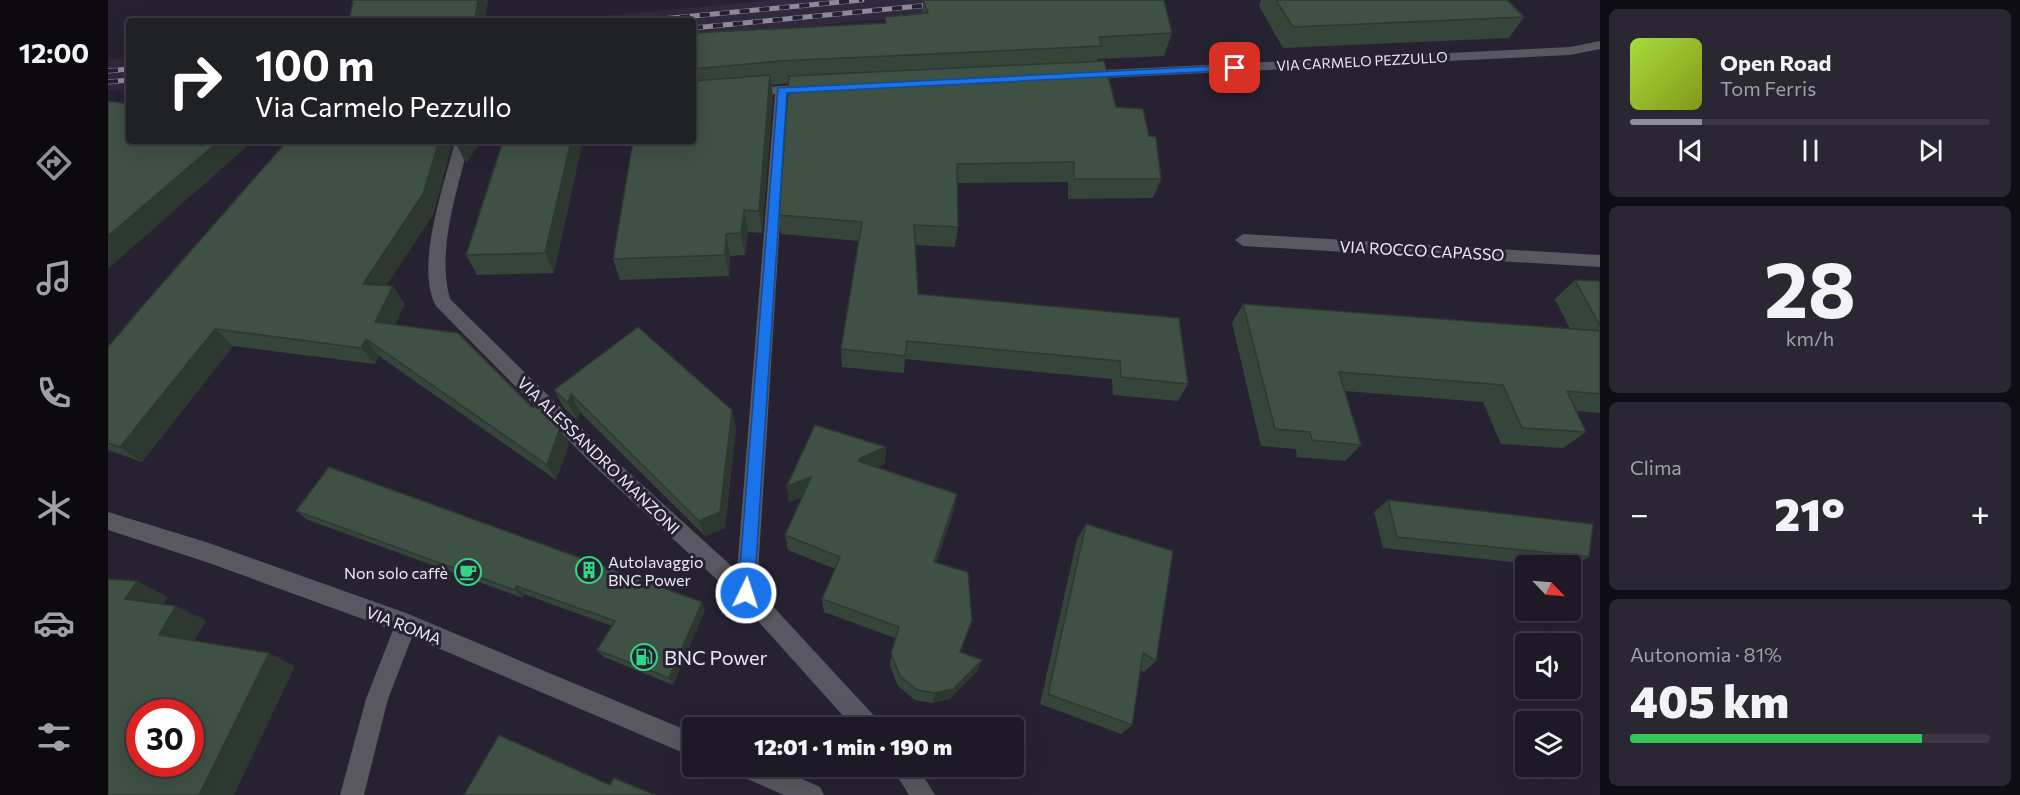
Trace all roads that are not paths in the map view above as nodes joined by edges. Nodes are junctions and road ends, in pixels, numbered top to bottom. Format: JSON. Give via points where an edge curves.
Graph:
{"nodes":[{"id":1,"x":1600,"y":45,"type":"edge"},
{"id":2,"x":1068,"y":76,"type":"edge"},
{"id":3,"x":830,"y":87,"type":"edge"},
{"id":4,"x":782,"y":90,"type":"junction"},
{"id":5,"x":737,"y":93,"type":"edge"},
{"id":6,"x":461,"y":144,"type":"edge"},
{"id":7,"x":1244,"y":240,"type":"dead end"},
{"id":8,"x":1600,"y":261,"type":"edge"},
{"id":9,"x":108,"y":521,"type":"edge"},
{"id":10,"x":746,"y":593,"type":"junction"},
{"id":11,"x":406,"y":624,"type":"junction"},
{"id":12,"x":860,"y":717,"type":"edge"},
{"id":13,"x":682,"y":740,"type":"edge"},
{"id":14,"x":770,"y":777,"type":"edge"},
{"id":15,"x":911,"y":777,"type":"edge"},
{"id":16,"x":352,"y":795,"type":"edge"},
{"id":17,"x":812,"y":795,"type":"edge"},
{"id":18,"x":923,"y":795,"type":"edge"}],
"edges":[{"from":1,"to":2,"type":"street","name":"VIA CARMELO PEZZULLO","via":[[1569,51]]},
{"from":3,"to":4,"type":"street"},
{"from":4,"to":5,"type":"street"},
{"from":4,"to":10,"type":"street"},
{"from":6,"to":10,"type":"street","name":"VIA ALESSANDRO MANZONI","via":[[437,256],[435,287],[441,302],[598,457]]},
{"from":7,"to":8,"type":"street","name":"VIA ROCCO CAPASSO"},
{"from":9,"to":11,"type":"street","name":"VIA ROMA"},
{"from":10,"to":12,"type":"street","name":"VIA ALESSANDRO MANZONI"},
{"from":11,"to":13,"type":"street","name":"VIA ROMA"},
{"from":11,"to":16,"type":"street","via":[[377,699]]},
{"from":14,"to":17,"type":"street"},
{"from":15,"to":18,"type":"street"}]}
